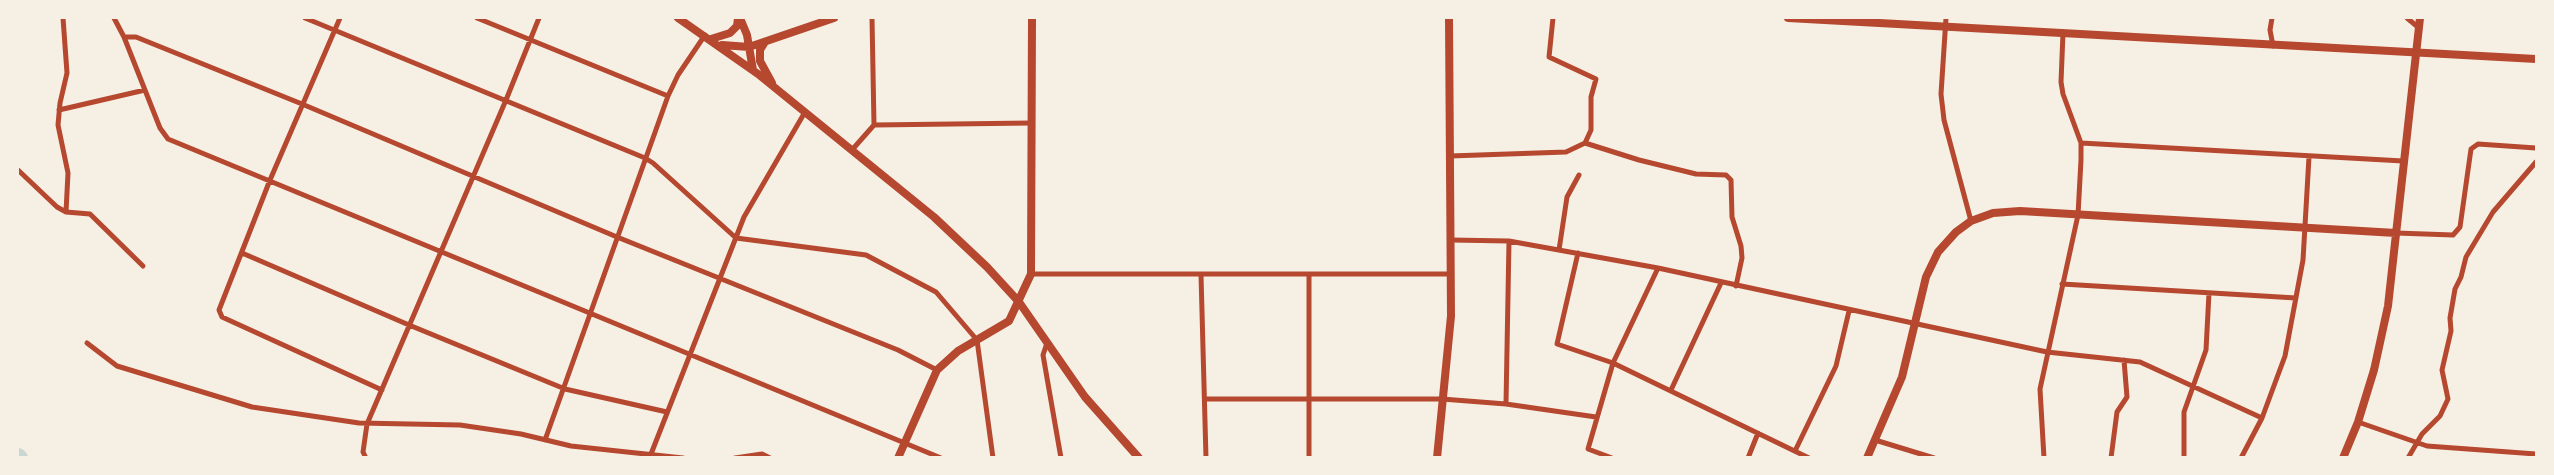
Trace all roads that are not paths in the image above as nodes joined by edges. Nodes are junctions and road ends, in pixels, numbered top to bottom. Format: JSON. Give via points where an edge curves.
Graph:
{"nodes":[{"id":1,"x":63,"y":18,"type":"edge"},
{"id":2,"x":114,"y":18,"type":"edge"},
{"id":3,"x":305,"y":18,"type":"edge"},
{"id":4,"x":340,"y":18,"type":"edge"},
{"id":5,"x":477,"y":18,"type":"edge"},
{"id":6,"x":539,"y":18,"type":"edge"},
{"id":7,"x":678,"y":18,"type":"edge"},
{"id":8,"x":739,"y":18,"type":"edge"},
{"id":9,"x":834,"y":18,"type":"edge"},
{"id":10,"x":872,"y":18,"type":"edge"},
{"id":11,"x":1032,"y":18,"type":"edge"},
{"id":12,"x":1449,"y":18,"type":"edge"},
{"id":13,"x":1553,"y":18,"type":"edge"},
{"id":14,"x":1788,"y":18,"type":"edge"},
{"id":15,"x":1946,"y":18,"type":"edge"},
{"id":16,"x":2272,"y":18,"type":"edge"},
{"id":17,"x":2407,"y":18,"type":"edge"},
{"id":18,"x":2420,"y":18,"type":"edge"},
{"id":19,"x":1945,"y":27,"type":"junction"},
{"id":20,"x":2419,"y":28,"type":"junction"},
{"id":21,"x":334,"y":30,"type":"junction"},
{"id":22,"x":2063,"y":34,"type":"junction"},
{"id":23,"x":746,"y":35,"type":"junction"},
{"id":24,"x":124,"y":37,"type":"junction"},
{"id":25,"x":708,"y":37,"type":"junction"},
{"id":26,"x":530,"y":39,"type":"junction"},
{"id":27,"x":765,"y":42,"type":"junction"},
{"id":28,"x":720,"y":45,"type":"junction"},
{"id":29,"x":2273,"y":46,"type":"junction"},
{"id":30,"x":748,"y":47,"type":"junction"},
{"id":31,"x":2416,"y":53,"type":"junction"},
{"id":32,"x":2536,"y":59,"type":"edge"},
{"id":33,"x":753,"y":70,"type":"junction"},
{"id":34,"x":776,"y":89,"type":"junction"},
{"id":35,"x":145,"y":90,"type":"junction"},
{"id":36,"x":668,"y":96,"type":"junction"},
{"id":37,"x":506,"y":100,"type":"junction"},
{"id":38,"x":302,"y":104,"type":"junction"},
{"id":39,"x":59,"y":110,"type":"junction"},
{"id":40,"x":805,"y":112,"type":"junction"},
{"id":41,"x":1032,"y":123,"type":"junction"},
{"id":42,"x":874,"y":124,"type":"junction"},
{"id":43,"x":1585,"y":143,"type":"junction"},
{"id":44,"x":2081,"y":143,"type":"junction"},
{"id":45,"x":2536,"y":148,"type":"edge"},
{"id":46,"x":851,"y":151,"type":"junction"},
{"id":47,"x":1450,"y":156,"type":"junction"},
{"id":48,"x":2309,"y":157,"type":"junction"},
{"id":49,"x":645,"y":158,"type":"junction"},
{"id":50,"x":2403,"y":162,"type":"junction"},
{"id":51,"x":2536,"y":162,"type":"edge"},
{"id":52,"x":18,"y":170,"type":"edge"},
{"id":53,"x":1579,"y":175,"type":"dead end"},
{"id":54,"x":473,"y":177,"type":"junction"},
{"id":55,"x":270,"y":180,"type":"junction"},
{"id":56,"x":66,"y":212,"type":"junction"},
{"id":57,"x":2078,"y":215,"type":"junction"},
{"id":58,"x":1971,"y":222,"type":"junction"},
{"id":59,"x":2306,"y":228,"type":"junction"},
{"id":60,"x":2396,"y":233,"type":"junction"},
{"id":61,"x":617,"y":237,"type":"junction"},
{"id":62,"x":736,"y":238,"type":"junction"},
{"id":63,"x":1451,"y":240,"type":"junction"},
{"id":64,"x":1509,"y":241,"type":"junction"},
{"id":65,"x":1559,"y":250,"type":"junction"},
{"id":66,"x":441,"y":251,"type":"junction"},
{"id":67,"x":242,"y":253,"type":"junction"},
{"id":68,"x":1578,"y":254,"type":"junction"},
{"id":69,"x":143,"y":266,"type":"dead end"},
{"id":70,"x":1658,"y":268,"type":"junction"},
{"id":71,"x":1031,"y":274,"type":"junction"},
{"id":72,"x":1451,"y":274,"type":"junction"},
{"id":73,"x":1201,"y":275,"type":"junction"},
{"id":74,"x":1309,"y":275,"type":"junction"},
{"id":75,"x":720,"y":279,"type":"junction"},
{"id":76,"x":1722,"y":283,"type":"junction"},
{"id":77,"x":2062,"y":284,"type":"junction"},
{"id":78,"x":1736,"y":286,"type":"junction"},
{"id":79,"x":2209,"y":293,"type":"junction"},
{"id":80,"x":2296,"y":298,"type":"junction"},
{"id":81,"x":1019,"y":302,"type":"junction"},
{"id":82,"x":1849,"y":311,"type":"junction"},
{"id":83,"x":590,"y":313,"type":"junction"},
{"id":84,"x":1916,"y":325,"type":"junction"},
{"id":85,"x":409,"y":326,"type":"junction"},
{"id":86,"x":978,"y":340,"type":"junction"},
{"id":87,"x":87,"y":343,"type":"dead end"},
{"id":88,"x":1047,"y":343,"type":"junction"},
{"id":89,"x":2046,"y":352,"type":"junction"},
{"id":90,"x":690,"y":354,"type":"junction"},
{"id":91,"x":2124,"y":360,"type":"junction"},
{"id":92,"x":1613,"y":363,"type":"junction"},
{"id":93,"x":937,"y":370,"type":"junction"},
{"id":94,"x":2193,"y":386,"type":"junction"},
{"id":95,"x":565,"y":389,"type":"junction"},
{"id":96,"x":382,"y":390,"type":"junction"},
{"id":97,"x":1670,"y":390,"type":"junction"},
{"id":98,"x":1309,"y":397,"type":"junction"},
{"id":99,"x":1205,"y":399,"type":"junction"},
{"id":100,"x":1442,"y":399,"type":"junction"},
{"id":101,"x":1506,"y":404,"type":"junction"},
{"id":102,"x":667,"y":412,"type":"junction"},
{"id":103,"x":1596,"y":417,"type":"junction"},
{"id":104,"x":2262,"y":418,"type":"junction"},
{"id":105,"x":2358,"y":422,"type":"junction"},
{"id":106,"x":367,"y":424,"type":"junction"},
{"id":107,"x":1758,"y":433,"type":"junction"},
{"id":108,"x":545,"y":440,"type":"junction"},
{"id":109,"x":1875,"y":440,"type":"junction"},
{"id":110,"x":905,"y":442,"type":"junction"},
{"id":111,"x":2416,"y":443,"type":"junction"},
{"id":112,"x":1795,"y":451,"type":"junction"},
{"id":113,"x":651,"y":454,"type":"junction"},
{"id":114,"x":2536,"y":454,"type":"edge"},
{"id":115,"x":366,"y":458,"type":"edge"},
{"id":116,"x":683,"y":458,"type":"edge"},
{"id":117,"x":735,"y":458,"type":"edge"},
{"id":118,"x":770,"y":458,"type":"edge"},
{"id":119,"x":898,"y":458,"type":"edge"},
{"id":120,"x":941,"y":458,"type":"edge"},
{"id":121,"x":993,"y":458,"type":"edge"},
{"id":122,"x":1061,"y":458,"type":"edge"},
{"id":123,"x":1139,"y":458,"type":"edge"},
{"id":124,"x":1206,"y":458,"type":"edge"},
{"id":125,"x":1308,"y":458,"type":"edge"},
{"id":126,"x":1437,"y":458,"type":"edge"},
{"id":127,"x":1612,"y":458,"type":"edge"},
{"id":128,"x":1748,"y":458,"type":"edge"},
{"id":129,"x":1809,"y":458,"type":"edge"},
{"id":130,"x":1867,"y":458,"type":"edge"},
{"id":131,"x":1934,"y":458,"type":"edge"},
{"id":132,"x":2044,"y":458,"type":"edge"},
{"id":133,"x":2111,"y":458,"type":"edge"},
{"id":134,"x":2184,"y":458,"type":"edge"},
{"id":135,"x":2241,"y":458,"type":"edge"},
{"id":136,"x":2343,"y":458,"type":"edge"},
{"id":137,"x":2408,"y":458,"type":"edge"}],
"edges":[{"from":1,"to":39,"type":"street","via":[[67,73]]},
{"from":2,"to":24,"type":"street"},
{"from":3,"to":21,"type":"street"},
{"from":4,"to":21,"type":"street"},
{"from":5,"to":26,"type":"street"},
{"from":6,"to":26,"type":"street"},
{"from":7,"to":25,"type":"street"},
{"from":8,"to":23,"type":"street"},
{"from":8,"to":25,"type":"street","via":[[730,33]]},
{"from":9,"to":27,"type":"street"},
{"from":10,"to":42,"type":"street"},
{"from":11,"to":41,"type":"street"},
{"from":12,"to":47,"type":"street"},
{"from":13,"to":43,"type":"street","via":[[1549,57],[1596,79],[1591,97],[1591,130]]},
{"from":14,"to":19,"type":"street"},
{"from":15,"to":19,"type":"street"},
{"from":16,"to":29,"type":"street"},
{"from":17,"to":20,"type":"street"},
{"from":18,"to":20,"type":"street"},
{"from":19,"to":22,"type":"street"},
{"from":19,"to":58,"type":"street","via":[[1941,94],[1944,120]]},
{"from":20,"to":31,"type":"street"},
{"from":21,"to":37,"type":"street"},
{"from":21,"to":38,"type":"street"},
{"from":22,"to":29,"type":"street"},
{"from":22,"to":44,"type":"street","via":[[2061,82]]},
{"from":23,"to":27,"type":"street"},
{"from":23,"to":30,"type":"street"},
{"from":24,"to":35,"type":"street"},
{"from":24,"to":38,"type":"street","via":[[136,38]]},
{"from":25,"to":28,"type":"street"},
{"from":25,"to":36,"type":"street","via":[[678,75]]},
{"from":26,"to":36,"type":"street"},
{"from":26,"to":37,"type":"street"},
{"from":27,"to":30,"type":"street"},
{"from":27,"to":34,"type":"street","via":[[760,50],[760,60]]},
{"from":28,"to":30,"type":"street"},
{"from":28,"to":33,"type":"street"},
{"from":29,"to":31,"type":"street"},
{"from":30,"to":33,"type":"street"},
{"from":31,"to":32,"type":"street"},
{"from":31,"to":50,"type":"street"},
{"from":33,"to":34,"type":"street"},
{"from":34,"to":40,"type":"street"},
{"from":35,"to":39,"type":"street"},
{"from":35,"to":55,"type":"street","via":[[160,128],[168,139]]},
{"from":36,"to":49,"type":"street"},
{"from":37,"to":49,"type":"street"},
{"from":37,"to":54,"type":"street"},
{"from":38,"to":54,"type":"street"},
{"from":38,"to":55,"type":"street"},
{"from":39,"to":56,"type":"street","via":[[58,125],[68,173]]},
{"from":40,"to":46,"type":"street"},
{"from":40,"to":62,"type":"street","via":[[744,217]]},
{"from":41,"to":42,"type":"street"},
{"from":41,"to":71,"type":"street"},
{"from":42,"to":46,"type":"street"},
{"from":43,"to":47,"type":"street","via":[[1566,152]]},
{"from":43,"to":78,"type":"street","via":[[1696,174],[1726,175],[1731,180],[1732,217],[1741,246]]},
{"from":44,"to":48,"type":"street"},
{"from":44,"to":57,"type":"street"},
{"from":45,"to":60,"type":"street","via":[[2478,144],[2471,149],[2460,227],[2453,235]]},
{"from":46,"to":81,"type":"street","via":[[934,217]]},
{"from":47,"to":63,"type":"street"},
{"from":48,"to":50,"type":"street"},
{"from":48,"to":59,"type":"street"},
{"from":49,"to":61,"type":"street"},
{"from":49,"to":62,"type":"street"},
{"from":50,"to":60,"type":"street"},
{"from":51,"to":111,"type":"street","via":[[2493,212],[2466,257],[2455,290],[2451,332],[2442,370],[2448,400],[2440,416]]},
{"from":52,"to":56,"type":"street"},
{"from":53,"to":65,"type":"street","via":[[1567,197]]},
{"from":54,"to":61,"type":"street"},
{"from":54,"to":66,"type":"street"},
{"from":55,"to":66,"type":"street"},
{"from":55,"to":67,"type":"street"},
{"from":56,"to":69,"type":"street","via":[[90,214]]},
{"from":57,"to":58,"type":"street","via":[[2020,211],[1993,213]]},
{"from":57,"to":59,"type":"street"},
{"from":57,"to":77,"type":"street"},
{"from":58,"to":84,"type":"street","via":[[1956,232],[1938,252],[1926,277]]},
{"from":59,"to":60,"type":"street"},
{"from":59,"to":80,"type":"street"},
{"from":60,"to":105,"type":"street","via":[[2388,306]]},
{"from":61,"to":75,"type":"street"},
{"from":61,"to":83,"type":"street"},
{"from":62,"to":75,"type":"street"},
{"from":62,"to":86,"type":"street","via":[[866,255],[936,292]]},
{"from":63,"to":64,"type":"street"},
{"from":63,"to":72,"type":"street"},
{"from":64,"to":65,"type":"street"},
{"from":64,"to":101,"type":"street"},
{"from":65,"to":68,"type":"street"},
{"from":66,"to":83,"type":"street"},
{"from":66,"to":85,"type":"street"},
{"from":67,"to":85,"type":"street"},
{"from":67,"to":96,"type":"street","via":[[219,310],[222,317]]},
{"from":68,"to":70,"type":"street"},
{"from":68,"to":92,"type":"street","via":[[1556,344]]},
{"from":70,"to":76,"type":"street"},
{"from":70,"to":92,"type":"street"},
{"from":71,"to":73,"type":"street"},
{"from":71,"to":81,"type":"street"},
{"from":72,"to":74,"type":"street"},
{"from":72,"to":100,"type":"street","via":[[1451,316]]},
{"from":73,"to":74,"type":"street"},
{"from":73,"to":99,"type":"street"},
{"from":74,"to":98,"type":"street"},
{"from":75,"to":90,"type":"street"},
{"from":75,"to":93,"type":"street","via":[[898,350]]},
{"from":76,"to":78,"type":"street"},
{"from":76,"to":97,"type":"street"},
{"from":77,"to":79,"type":"street"},
{"from":77,"to":89,"type":"street"},
{"from":78,"to":82,"type":"street"},
{"from":79,"to":80,"type":"street"},
{"from":79,"to":94,"type":"street","via":[[2206,350]]},
{"from":80,"to":104,"type":"street","via":[[2285,356]]},
{"from":81,"to":86,"type":"street","via":[[1009,321]]},
{"from":81,"to":88,"type":"street"},
{"from":82,"to":84,"type":"street"},
{"from":82,"to":112,"type":"street","via":[[1836,366]]},
{"from":83,"to":90,"type":"street"},
{"from":83,"to":95,"type":"street"},
{"from":84,"to":89,"type":"street"},
{"from":84,"to":109,"type":"street","via":[[1902,377]]},
{"from":85,"to":95,"type":"street"},
{"from":85,"to":96,"type":"street"},
{"from":86,"to":93,"type":"street","via":[[958,351]]},
{"from":86,"to":121,"type":"street"},
{"from":87,"to":106,"type":"street","via":[[117,366],[252,407]]},
{"from":88,"to":122,"type":"street","via":[[1043,355]]},
{"from":88,"to":123,"type":"street","via":[[1085,397]]},
{"from":89,"to":91,"type":"street"},
{"from":89,"to":132,"type":"street","via":[[2040,389]]},
{"from":90,"to":102,"type":"street"},
{"from":90,"to":110,"type":"street"},
{"from":91,"to":94,"type":"street","via":[[2140,362]]},
{"from":91,"to":133,"type":"street","via":[[2127,397],[2117,412]]},
{"from":92,"to":97,"type":"street"},
{"from":92,"to":103,"type":"street"},
{"from":93,"to":110,"type":"street"},
{"from":94,"to":104,"type":"street"},
{"from":94,"to":134,"type":"street","via":[[2184,412]]},
{"from":95,"to":102,"type":"street"},
{"from":95,"to":108,"type":"street"},
{"from":96,"to":106,"type":"street"},
{"from":97,"to":107,"type":"street"},
{"from":98,"to":99,"type":"street"},
{"from":98,"to":100,"type":"street"},
{"from":98,"to":125,"type":"street"},
{"from":99,"to":124,"type":"street"},
{"from":100,"to":101,"type":"street"},
{"from":100,"to":126,"type":"street"},
{"from":101,"to":103,"type":"street"},
{"from":102,"to":113,"type":"street"},
{"from":103,"to":127,"type":"street","via":[[1588,449]]},
{"from":104,"to":135,"type":"street"},
{"from":105,"to":111,"type":"street"},
{"from":105,"to":136,"type":"street"},
{"from":106,"to":108,"type":"street","via":[[460,425]]},
{"from":106,"to":115,"type":"street","via":[[363,452]]},
{"from":107,"to":112,"type":"street"},
{"from":107,"to":128,"type":"street"},
{"from":108,"to":113,"type":"street","via":[[571,446]]},
{"from":109,"to":130,"type":"street"},
{"from":109,"to":131,"type":"street"},
{"from":110,"to":119,"type":"street"},
{"from":110,"to":120,"type":"street"},
{"from":111,"to":114,"type":"street"},
{"from":111,"to":137,"type":"street"},
{"from":112,"to":129,"type":"street"},
{"from":113,"to":116,"type":"street"},
{"from":117,"to":118,"type":"street","via":[[762,454]]}]}
